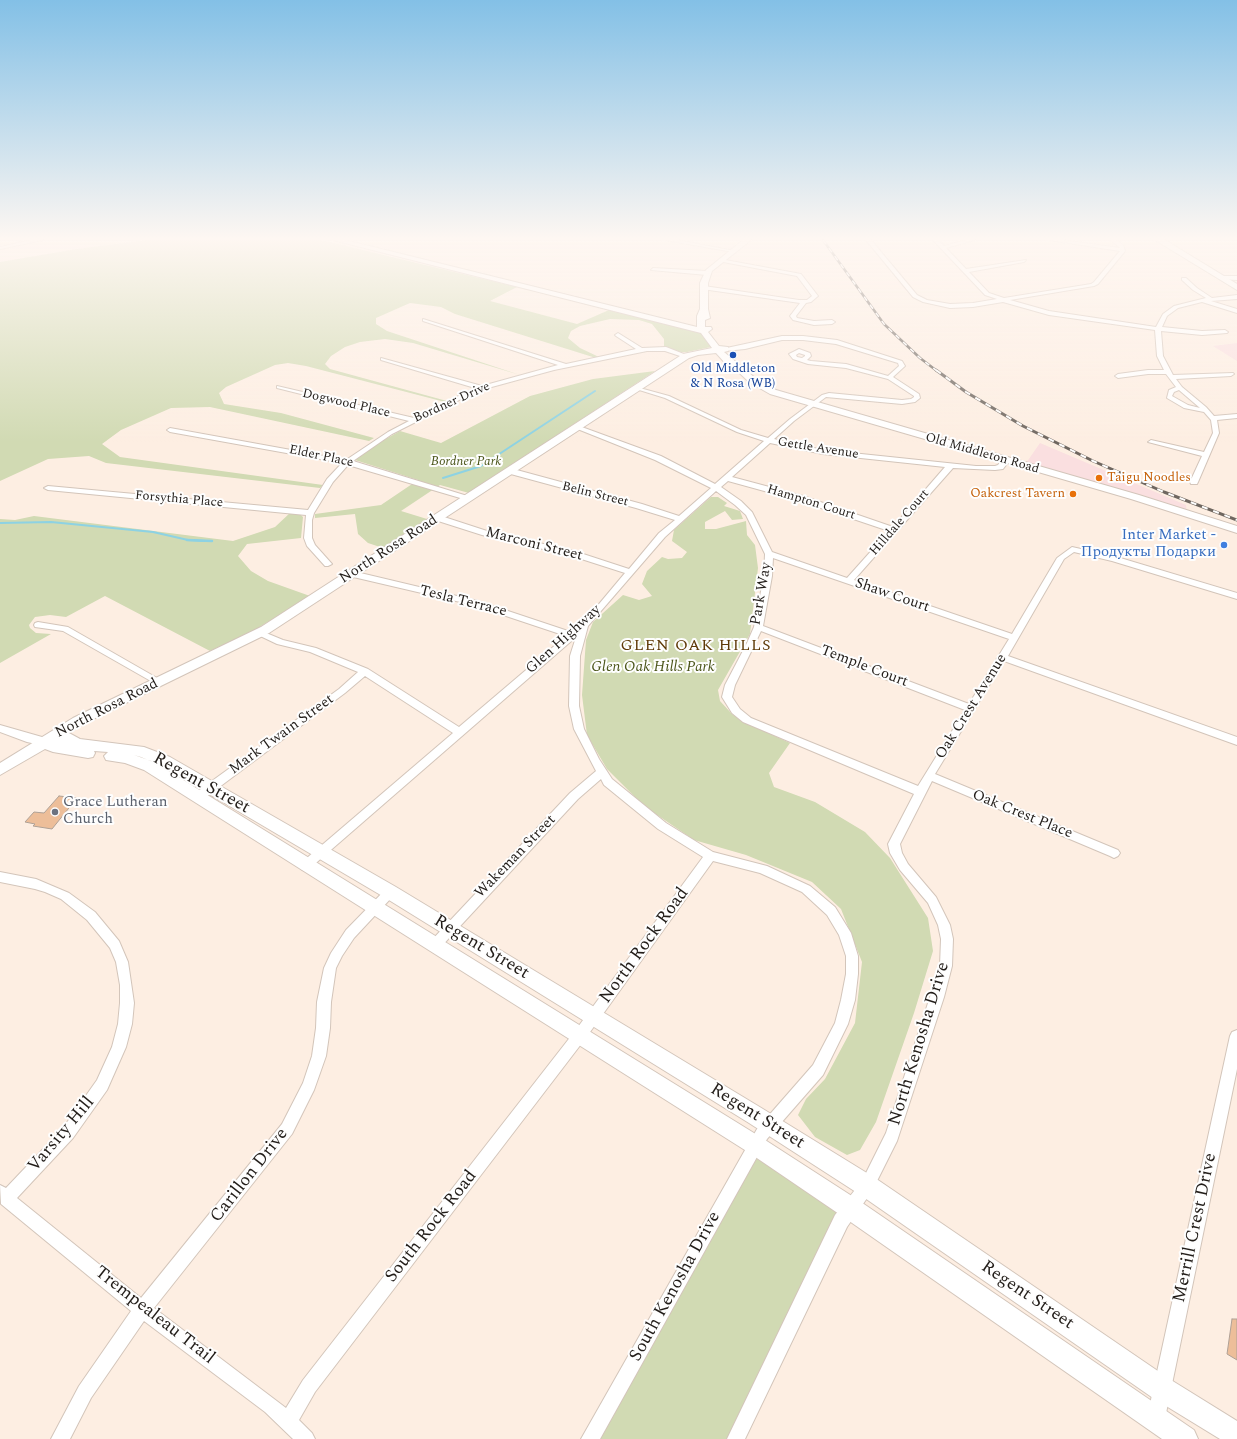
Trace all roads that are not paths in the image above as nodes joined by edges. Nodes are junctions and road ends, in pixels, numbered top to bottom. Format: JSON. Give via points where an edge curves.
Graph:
{"nodes":[{"id":1,"x":609,"y":307,"type":"edge"},
{"id":2,"x":704,"y":307,"type":"edge"},
{"id":3,"x":801,"y":307,"type":"edge"},
{"id":4,"x":1028,"y":307,"type":"edge"},
{"id":5,"x":1176,"y":307,"type":"edge"},
{"id":6,"x":1225,"y":307,"type":"edge"},
{"id":7,"x":1237,"y":311,"type":"edge"},
{"id":8,"x":657,"y":319,"type":"junction"},
{"id":9,"x":425,"y":320,"type":"dead end"},
{"id":10,"x":832,"y":322,"type":"dead end"},
{"id":11,"x":703,"y":327,"type":"junction"},
{"id":12,"x":1158,"y":329,"type":"junction"},
{"id":13,"x":1225,"y":332,"type":"dead end"},
{"id":14,"x":618,"y":335,"type":"dead end"},
{"id":15,"x":641,"y":350,"type":"junction"},
{"id":16,"x":721,"y":350,"type":"junction"},
{"id":17,"x":686,"y":356,"type":"junction"},
{"id":18,"x":383,"y":359,"type":"dead end"},
{"id":19,"x":804,"y":360,"type":"dead end"},
{"id":20,"x":564,"y":366,"type":"junction"},
{"id":21,"x":1231,"y":374,"type":"dead end"},
{"id":22,"x":1170,"y":375,"type":"junction"},
{"id":23,"x":1118,"y":376,"type":"dead end"},
{"id":24,"x":890,"y":378,"type":"junction"},
{"id":25,"x":279,"y":387,"type":"dead end"},
{"id":26,"x":482,"y":388,"type":"junction"},
{"id":27,"x":638,"y":388,"type":"junction"},
{"id":28,"x":1180,"y":388,"type":"junction"},
{"id":29,"x":813,"y":404,"type":"junction"},
{"id":30,"x":1207,"y":411,"type":"junction"},
{"id":31,"x":1237,"y":416,"type":"edge"},
{"id":32,"x":1213,"y":418,"type":"junction"},
{"id":33,"x":414,"y":420,"type":"junction"},
{"id":34,"x":577,"y":427,"type":"junction"},
{"id":35,"x":170,"y":430,"type":"dead end"},
{"id":36,"x":768,"y":441,"type":"junction"},
{"id":37,"x":1151,"y":442,"type":"dead end"},
{"id":38,"x":1206,"y":455,"type":"junction"},
{"id":39,"x":1006,"y":460,"type":"junction"},
{"id":40,"x":347,"y":462,"type":"junction"},
{"id":41,"x":951,"y":465,"type":"junction"},
{"id":42,"x":510,"y":471,"type":"junction"},
{"id":43,"x":727,"y":478,"type":"junction"},
{"id":44,"x":1194,"y":482,"type":"dead end"},
{"id":45,"x":716,"y":487,"type":"junction"},
{"id":46,"x":48,"y":488,"type":"dead end"},
{"id":47,"x":470,"y":498,"type":"junction"},
{"id":48,"x":310,"y":513,"type":"junction"},
{"id":49,"x":438,"y":518,"type":"junction"},
{"id":50,"x":680,"y":519,"type":"junction"},
{"id":51,"x":896,"y":530,"type":"junction"},
{"id":52,"x":1237,"y":530,"type":"edge"},
{"id":53,"x":769,"y":554,"type":"junction"},
{"id":54,"x":328,"y":564,"type":"dead end"},
{"id":55,"x":630,"y":572,"type":"junction"},
{"id":56,"x":352,"y":574,"type":"junction"},
{"id":57,"x":849,"y":581,"type":"junction"},
{"id":58,"x":1237,"y":596,"type":"edge"},
{"id":59,"x":38,"y":624,"type":"dead end"},
{"id":60,"x":584,"y":625,"type":"junction"},
{"id":61,"x":758,"y":627,"type":"junction"},
{"id":62,"x":259,"y":633,"type":"junction"},
{"id":63,"x":572,"y":635,"type":"junction"},
{"id":64,"x":1014,"y":638,"type":"junction"},
{"id":65,"x":1002,"y":657,"type":"junction"},
{"id":66,"x":365,"y":671,"type":"junction"},
{"id":67,"x":159,"y":682,"type":"junction"},
{"id":68,"x":970,"y":708,"type":"junction"},
{"id":69,"x":0,"y":728,"type":"edge"},
{"id":70,"x":459,"y":732,"type":"junction"},
{"id":71,"x":1237,"y":741,"type":"edge"},
{"id":72,"x":45,"y":742,"type":"junction"},
{"id":73,"x":0,"y":770,"type":"edge"},
{"id":74,"x":602,"y":772,"type":"junction"},
{"id":75,"x":929,"y":776,"type":"junction"},
{"id":76,"x":921,"y":792,"type":"junction"},
{"id":77,"x":204,"y":793,"type":"junction"},
{"id":78,"x":321,"y":852,"type":"junction"},
{"id":79,"x":1114,"y":853,"type":"dead end"},
{"id":80,"x":710,"y":856,"type":"junction"},
{"id":81,"x":900,"y":858,"type":"joint"},
{"id":82,"x":305,"y":866,"type":"junction"},
{"id":83,"x":0,"y":877,"type":"edge"},
{"id":84,"x":390,"y":892,"type":"junction"},
{"id":85,"x":374,"y":908,"type":"junction"},
{"id":86,"x":448,"y":929,"type":"junction"},
{"id":87,"x":434,"y":946,"type":"junction"},
{"id":88,"x":594,"y":1016,"type":"junction"},
{"id":89,"x":580,"y":1035,"type":"junction"},
{"id":90,"x":1237,"y":1036,"type":"edge"},
{"id":91,"x":762,"y":1134,"type":"junction"},
{"id":92,"x":866,"y":1186,"type":"junction"},
{"id":93,"x":3,"y":1196,"type":"edge"},
{"id":94,"x":850,"y":1208,"type":"junction"},
{"id":95,"x":143,"y":1310,"type":"junction"},
{"id":96,"x":1162,"y":1389,"type":"junction"},
{"id":97,"x":1155,"y":1420,"type":"junction"},
{"id":98,"x":288,"y":1421,"type":"junction"},
{"id":99,"x":1237,"y":1435,"type":"edge"},
{"id":100,"x":60,"y":1439,"type":"edge"},
{"id":101,"x":306,"y":1439,"type":"edge"},
{"id":102,"x":590,"y":1439,"type":"edge"},
{"id":103,"x":736,"y":1439,"type":"edge"},
{"id":104,"x":1186,"y":1439,"type":"edge"}],
"edges":[{"from":1,"to":8,"type":"street"},
{"from":2,"to":11,"type":"street","name":"Old Middleton Road","via":[[706,312]]},
{"from":3,"to":10,"type":"street","via":[[793,316],[795,319],[814,323]]},
{"from":4,"to":12,"type":"street","via":[[1049,313]]},
{"from":5,"to":12,"type":"street","via":[[1170,310]]},
{"from":6,"to":7,"type":"street"},
{"from":8,"to":11,"type":"street"},
{"from":8,"to":11,"type":"street"},
{"from":9,"to":20,"type":"street"},
{"from":11,"to":16,"type":"street","name":"Old Middleton Road"},
{"from":12,"to":13,"type":"street","via":[[1202,333]]},
{"from":12,"to":22,"type":"street","via":[[1160,356]]},
{"from":14,"to":15,"type":"street"},
{"from":15,"to":17,"type":"street","name":"Bordner Drive","via":[[666,349]]},
{"from":15,"to":20,"type":"street","name":"Bordner Drive"},
{"from":16,"to":17,"type":"street","name":"North Rosa Road"},
{"from":16,"to":24,"type":"street","via":[[782,338],[837,342],[900,362],[902,366]]},
{"from":16,"to":29,"type":"street","name":"Old Middleton Road","via":[[729,362],[765,388]]},
{"from":17,"to":27,"type":"street","name":"North Rosa Road"},
{"from":18,"to":26,"type":"street"},
{"from":19,"to":24,"type":"street","via":[[849,367]]},
{"from":20,"to":26,"type":"street","name":"Bordner Drive"},
{"from":21,"to":22,"type":"street"},
{"from":22,"to":23,"type":"street","via":[[1148,372]]},
{"from":22,"to":28,"type":"street"},
{"from":24,"to":29,"type":"street","name":"Glen Highway","via":[[916,394],[916,400],[902,402],[834,395],[824,396]]},
{"from":25,"to":33,"type":"street","name":"Dogwood Place"},
{"from":26,"to":33,"type":"street","name":"Bordner Drive"},
{"from":27,"to":34,"type":"street","name":"North Rosa Road"},
{"from":27,"to":36,"type":"street","name":"Gettle Avenue","via":[[667,397],[725,425]]},
{"from":28,"to":30,"type":"street"},
{"from":28,"to":30,"type":"street","via":[[1171,391],[1169,397],[1172,400]]},
{"from":29,"to":36,"type":"street","name":"Glen Highway"},
{"from":29,"to":39,"type":"street","name":"Old Middleton Road"},
{"from":30,"to":32,"type":"street"},
{"from":31,"to":32,"type":"street"},
{"from":32,"to":38,"type":"street","via":[[1216,433]]},
{"from":33,"to":40,"type":"street","name":"Bordner Drive"},
{"from":34,"to":42,"type":"street","name":"North Rosa Road"},
{"from":34,"to":45,"type":"street","name":"Park Way","via":[[658,458]]},
{"from":35,"to":40,"type":"street","name":"Elder Place"},
{"from":36,"to":41,"type":"street","name":"Gettle Avenue","via":[[823,452]]},
{"from":36,"to":43,"type":"street","name":"Glen Highway"},
{"from":37,"to":38,"type":"street"},
{"from":38,"to":44,"type":"street"},
{"from":39,"to":41,"type":"street","name":"Gettle Avenue","via":[[1000,467],[995,468]]},
{"from":39,"to":52,"type":"street","name":"Old Middleton Road"},
{"from":40,"to":47,"type":"street","name":"Elder Place"},
{"from":40,"to":48,"type":"street","name":"Bordner Drive","via":[[330,481]]},
{"from":41,"to":51,"type":"street","name":"Hilldale Court"},
{"from":42,"to":47,"type":"street","name":"North Rosa Road"},
{"from":42,"to":50,"type":"street","name":"Belin Street"},
{"from":43,"to":45,"type":"street","name":"Glen Highway"},
{"from":43,"to":51,"type":"street","name":"Hampton Court","via":[[812,502]]},
{"from":45,"to":50,"type":"street","name":"Glen Highway"},
{"from":45,"to":53,"type":"street","name":"Park Way","via":[[749,514]]},
{"from":46,"to":48,"type":"street","name":"Forsythia Place"},
{"from":47,"to":49,"type":"street","name":"North Rosa Road"},
{"from":48,"to":54,"type":"street","name":"Bordner Drive","via":[[310,542]]},
{"from":49,"to":55,"type":"street","name":"Marconi Street","via":[[571,553]]},
{"from":49,"to":56,"type":"street","name":"North Rosa Road"},
{"from":50,"to":55,"type":"street","name":"Glen Highway","via":[[662,535]]},
{"from":51,"to":57,"type":"street","name":"Hilldale Court"},
{"from":53,"to":57,"type":"street","name":"Shaw Court"},
{"from":53,"to":61,"type":"street","name":"Park Way","via":[[768,576]]},
{"from":55,"to":60,"type":"street","name":"Glen Highway"},
{"from":56,"to":62,"type":"street","name":"North Rosa Road"},
{"from":56,"to":63,"type":"street","name":"Tesla Terrace","via":[[476,603]]},
{"from":57,"to":64,"type":"street","name":"Shaw Court"},
{"from":58,"to":64,"type":"street","name":"Oak Crest Avenue","via":[[1074,548],[1061,558]]},
{"from":59,"to":67,"type":"street","via":[[65,629]]},
{"from":60,"to":63,"type":"street","name":"Glen Highway"},
{"from":60,"to":74,"type":"street","via":[[574,656],[574,706],[579,729]]},
{"from":61,"to":68,"type":"street","name":"Temple Court"},
{"from":61,"to":76,"type":"street","name":"Park Way","via":[[730,685],[727,697],[736,711],[747,720]]},
{"from":62,"to":66,"type":"street","via":[[280,642],[313,650]]},
{"from":62,"to":67,"type":"street","name":"North Rosa Road"},
{"from":63,"to":70,"type":"street","name":"Glen Highway"},
{"from":64,"to":65,"type":"street","name":"Oak Crest Avenue"},
{"from":65,"to":68,"type":"street","name":"Oak Crest Avenue"},
{"from":65,"to":71,"type":"street"},
{"from":66,"to":70,"type":"street"},
{"from":66,"to":77,"type":"street","name":"Mark Twain Street","via":[[342,691]]},
{"from":67,"to":72,"type":"street","name":"North Rosa Road","via":[[78,721]]},
{"from":68,"to":75,"type":"street","name":"Oak Crest Avenue"},
{"from":69,"to":72,"type":"street","via":[[31,740]]},
{"from":70,"to":78,"type":"street","name":"Glen Highway"},
{"from":72,"to":73,"type":"street","name":"North Rosa Road"},
{"from":72,"to":77,"type":"street","name":"Regent Street","via":[[53,747],[126,758],[149,766]]},
{"from":74,"to":80,"type":"street","via":[[608,782],[638,808]]},
{"from":74,"to":86,"type":"street","name":"Wakeman Street","via":[[569,802]]},
{"from":75,"to":76,"type":"street","name":"Oak Crest Avenue"},
{"from":75,"to":79,"type":"street","name":"Oak Crest Place"},
{"from":76,"to":81,"type":"street","name":"Oak Crest Avenue","via":[[894,844]]},
{"from":77,"to":78,"type":"street","name":"Regent Street"},
{"from":77,"to":82,"type":"street","name":"Regent Street"},
{"from":78,"to":82,"type":"street","name":"Glen Highway"},
{"from":78,"to":84,"type":"street","name":"Regent Street"},
{"from":80,"to":88,"type":"street","name":"North Rock Road"},
{"from":80,"to":91,"type":"street","via":[[763,869],[806,889],[831,911],[845,933],[852,956],[848,1000],[828,1051],[807,1085]]},
{"from":81,"to":92,"type":"street","name":"North Kenosha Drive","via":[[932,900],[944,925],[947,939],[946,966],[901,1112],[881,1160]]},
{"from":82,"to":85,"type":"street","name":"Regent Street"},
{"from":83,"to":93,"type":"street","name":"Varsity Hill","via":[[49,889],[65,896],[91,916],[115,945],[120,956],[127,1003],[119,1047],[102,1085],[68,1133]]},
{"from":84,"to":85,"type":"street","name":"Carillon Drive"},
{"from":84,"to":86,"type":"street","name":"Regent Street"},
{"from":85,"to":87,"type":"street","name":"Regent Street"},
{"from":85,"to":95,"type":"street","name":"Carillon Drive","via":[[350,934],[330,968],[319,1056],[309,1085],[287,1129]]},
{"from":86,"to":87,"type":"street","name":"Wakeman Street"},
{"from":86,"to":88,"type":"street","name":"Regent Street"},
{"from":87,"to":89,"type":"street","name":"Regent Street"},
{"from":88,"to":89,"type":"street","name":"North Rock Road"},
{"from":88,"to":91,"type":"street","name":"Regent Street"},
{"from":89,"to":91,"type":"street","name":"Regent Street"},
{"from":89,"to":98,"type":"street","name":"South Rock Road","via":[[309,1386]]},
{"from":90,"to":96,"type":"street","name":"Merrill Crest Drive"},
{"from":91,"to":92,"type":"street","name":"Regent Street"},
{"from":91,"to":94,"type":"street","name":"Regent Street"},
{"from":91,"to":102,"type":"street","name":"South Kenosha Drive"},
{"from":92,"to":94,"type":"street","name":"North Kenosha Drive"},
{"from":92,"to":96,"type":"street","name":"Regent Street"},
{"from":93,"to":95,"type":"street","name":"Trempealeau Trail"},
{"from":94,"to":97,"type":"street","name":"Regent Street"},
{"from":94,"to":103,"type":"street","via":[[841,1221]]},
{"from":95,"to":98,"type":"street","name":"Trempealeau Trail"},
{"from":95,"to":100,"type":"street","name":"Carillon Drive","via":[[85,1392]]},
{"from":96,"to":97,"type":"street","name":"Merrill Crest Drive"},
{"from":96,"to":99,"type":"street","name":"Regent Street"},
{"from":97,"to":104,"type":"street","name":"Regent Street"},
{"from":98,"to":101,"type":"street","name":"Trempealeau Trail"}]}
